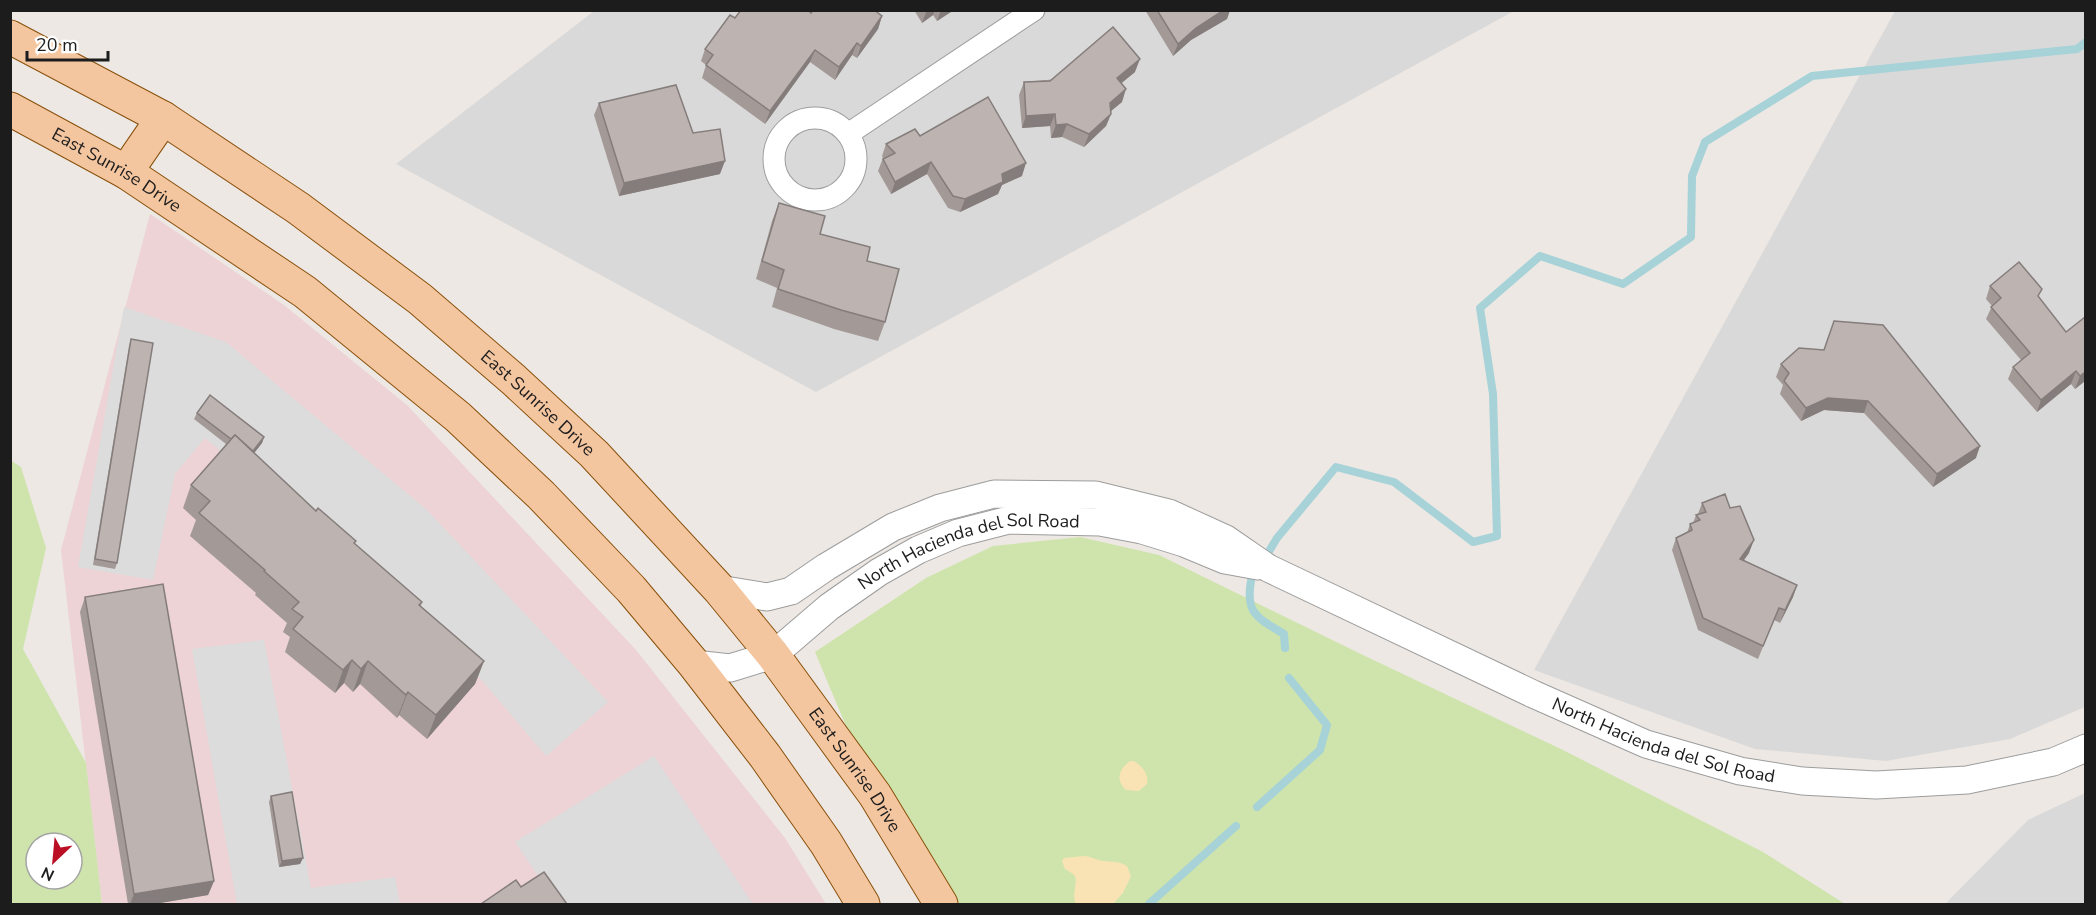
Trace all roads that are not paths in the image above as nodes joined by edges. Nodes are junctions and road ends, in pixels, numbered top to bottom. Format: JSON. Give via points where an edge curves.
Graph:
{"nodes":[{"id":1,"x":1034,"y":10,"type":"edge"},
{"id":2,"x":10,"y":37,"type":"edge"},
{"id":3,"x":10,"y":108,"type":"edge"},
{"id":4,"x":163,"y":118,"type":"junction"},
{"id":5,"x":848,"y":134,"type":"dead end"},
{"id":6,"x":126,"y":172,"type":"junction"},
{"id":7,"x":1268,"y":568,"type":"junction"},
{"id":8,"x":719,"y":589,"type":"junction"},
{"id":9,"x":772,"y":655,"type":"junction"},
{"id":10,"x":694,"y":664,"type":"junction"},
{"id":11,"x":2085,"y":748,"type":"edge"},
{"id":12,"x":863,"y":904,"type":"edge"},
{"id":13,"x":941,"y":904,"type":"edge"}],
"edges":[{"from":1,"to":5,"type":"street"},
{"from":2,"to":4,"type":"main road","name":"East Sunrise Drive"},
{"from":3,"to":6,"type":"main road","name":"East Sunrise Drive"},
{"from":4,"to":6,"type":"main road"},
{"from":4,"to":8,"type":"main road","name":"East Sunrise Drive","via":[[298,208],[420,299],[594,454]]},
{"from":6,"to":10,"type":"main road","name":"East Sunrise Drive","via":[[305,292],[458,417],[541,495],[631,589]]},
{"from":7,"to":8,"type":"street","name":"North Hacienda del Sol Road","via":[[1226,539],[1169,513],[1096,495],[994,494],[940,508],[893,527],[791,591],[767,597]]},
{"from":7,"to":9,"type":"street","name":"North Hacienda del Sol Road","via":[[1225,560],[1143,530],[1100,522],[1009,520],[958,533],[918,550],[829,607]]},
{"from":7,"to":11,"type":"street","name":"North Hacienda del Sol Road","via":[[1646,744],[1740,771],[1802,781],[1876,785],[1967,780],[2053,762]]},
{"from":8,"to":9,"type":"main road","name":"East Sunrise Drive"},
{"from":9,"to":10,"type":"street","name":"North Hacienda del Sol Road","via":[[730,668]]},
{"from":9,"to":13,"type":"main road","name":"East Sunrise Drive","via":[[874,795]]},
{"from":10,"to":12,"type":"main road","name":"East Sunrise Drive","via":[[765,756]]}]}
